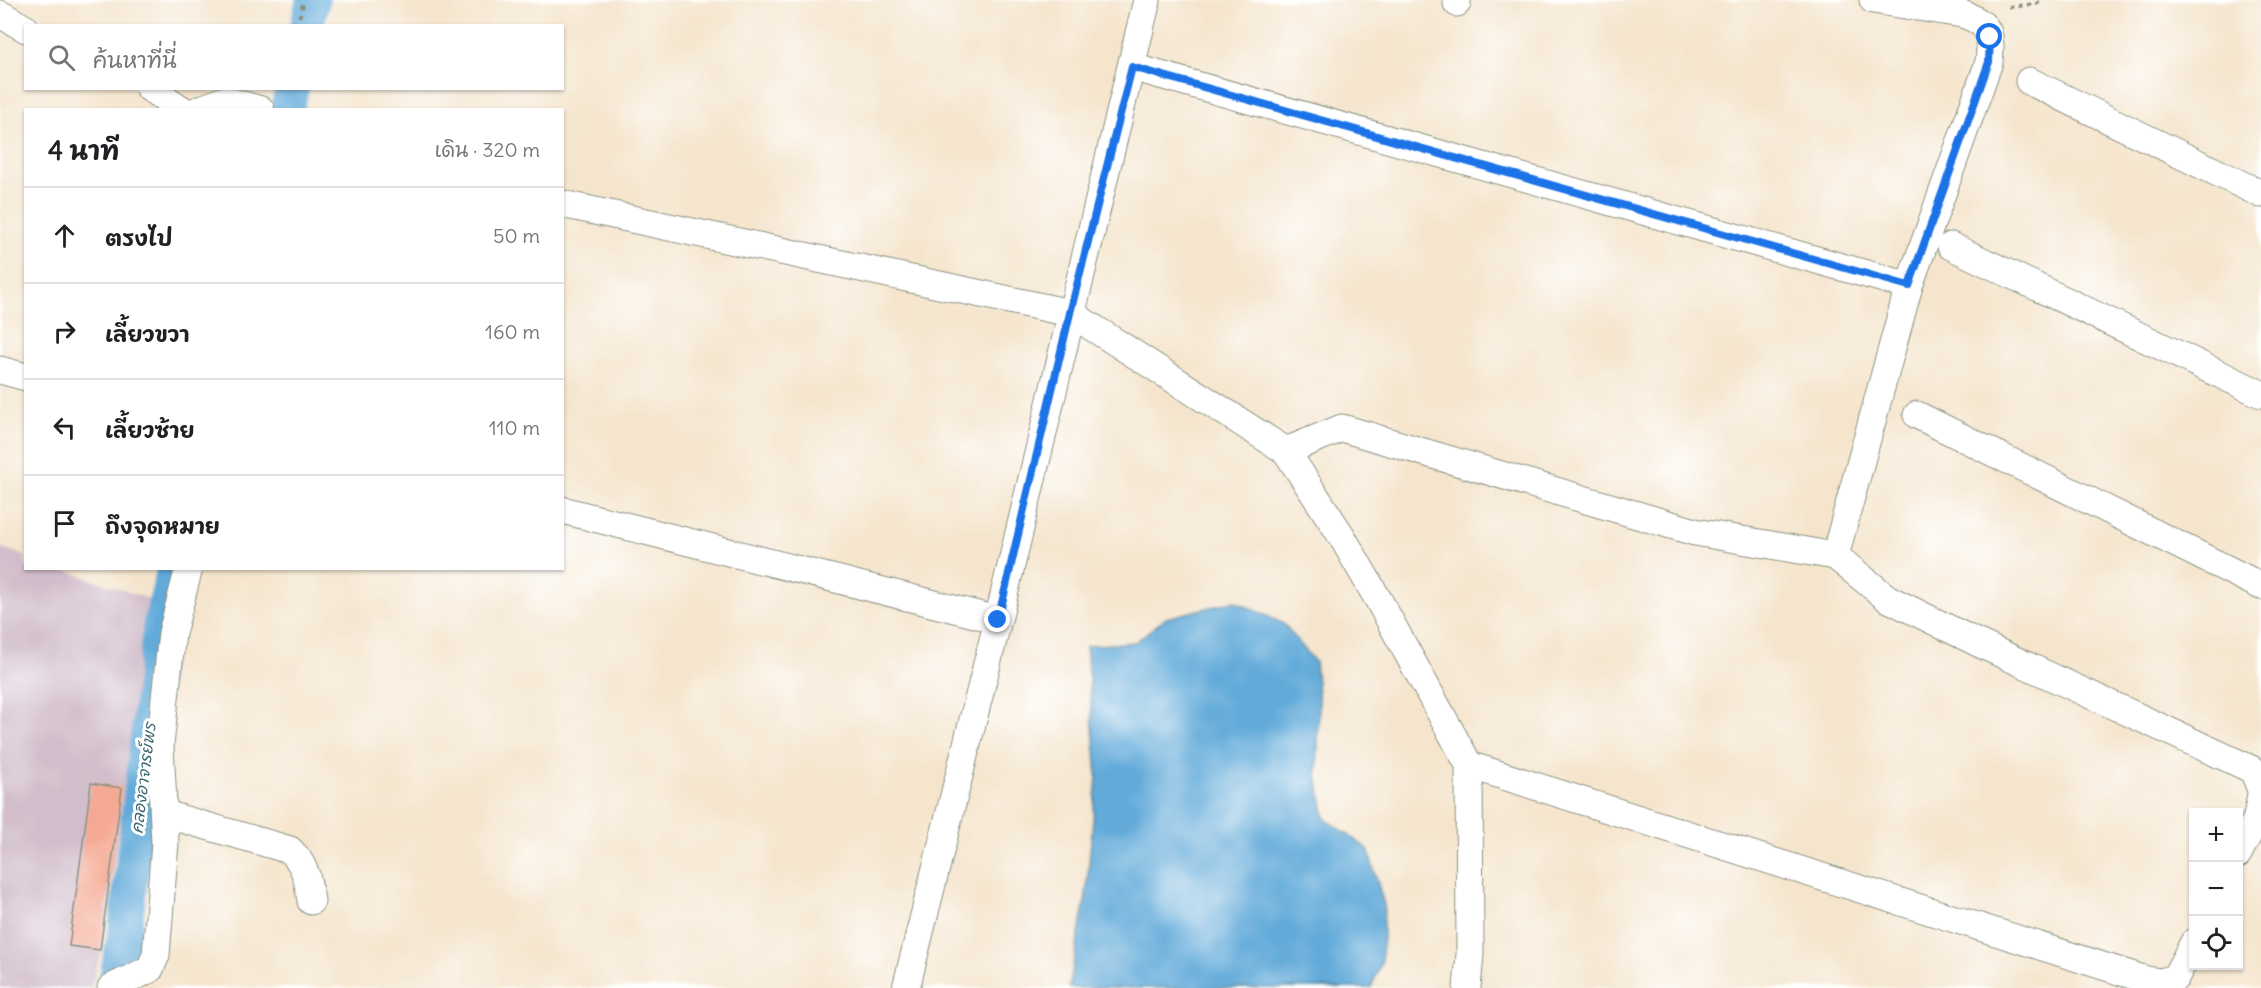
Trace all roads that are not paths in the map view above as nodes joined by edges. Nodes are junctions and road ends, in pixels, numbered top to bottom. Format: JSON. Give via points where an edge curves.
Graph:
{"nodes":[{"id":1,"x":1147,"y":0,"type":"edge"},
{"id":2,"x":1873,"y":0,"type":"edge"},
{"id":3,"x":0,"y":14,"type":"edge"},
{"id":4,"x":24,"y":28,"type":"edge"},
{"id":5,"x":1132,"y":67,"type":"junction"},
{"id":6,"x":2029,"y":81,"type":"dead end"},
{"id":7,"x":152,"y":90,"type":"edge"},
{"id":8,"x":180,"y":108,"type":"edge"},
{"id":9,"x":203,"y":108,"type":"edge"},
{"id":10,"x":254,"y":108,"type":"edge"},
{"id":11,"x":2261,"y":194,"type":"edge"},
{"id":12,"x":564,"y":204,"type":"edge"},
{"id":13,"x":1951,"y":246,"type":"dead end"},
{"id":14,"x":1909,"y":286,"type":"junction"},
{"id":15,"x":1070,"y":313,"type":"junction"},
{"id":16,"x":0,"y":369,"type":"edge"},
{"id":17,"x":24,"y":376,"type":"edge"},
{"id":18,"x":2261,"y":394,"type":"edge"},
{"id":19,"x":1917,"y":415,"type":"dead end"},
{"id":20,"x":1286,"y":451,"type":"junction"},
{"id":21,"x":564,"y":511,"type":"edge"},
{"id":22,"x":1835,"y":556,"type":"junction"},
{"id":23,"x":188,"y":570,"type":"edge"},
{"id":24,"x":2261,"y":586,"type":"edge"},
{"id":25,"x":998,"y":620,"type":"junction"},
{"id":26,"x":1469,"y":765,"type":"junction"},
{"id":27,"x":2261,"y":792,"type":"edge"},
{"id":28,"x":165,"y":814,"type":"junction"},
{"id":29,"x":2243,"y":845,"type":"edge"},
{"id":30,"x":311,"y":901,"type":"dead end"},
{"id":31,"x":2189,"y":950,"type":"edge"},
{"id":32,"x":111,"y":988,"type":"edge"},
{"id":33,"x":906,"y":988,"type":"edge"},
{"id":34,"x":1467,"y":988,"type":"edge"}],
"edges":[{"from":1,"to":5,"type":"street"},
{"from":2,"to":14,"type":"street","via":[[1962,14],[1985,26],[1990,37],[1989,62]]},
{"from":3,"to":4,"type":"street"},
{"from":5,"to":14,"type":"street"},
{"from":5,"to":15,"type":"street"},
{"from":6,"to":11,"type":"street"},
{"from":7,"to":8,"type":"street"},
{"from":9,"to":10,"type":"street","via":[[225,100]]},
{"from":12,"to":15,"type":"street"},
{"from":13,"to":18,"type":"street"},
{"from":14,"to":22,"type":"street"},
{"from":15,"to":20,"type":"street"},
{"from":15,"to":25,"type":"street"},
{"from":16,"to":17,"type":"street"},
{"from":19,"to":24,"type":"street"},
{"from":20,"to":22,"type":"street","via":[[1342,428],[1695,532]]},
{"from":20,"to":26,"type":"street","via":[[1380,601]]},
{"from":21,"to":25,"type":"street"},
{"from":22,"to":27,"type":"street","via":[[1887,598],[2253,770]]},
{"from":23,"to":28,"type":"street","via":[[172,633],[160,745]]},
{"from":25,"to":33,"type":"street"},
{"from":26,"to":31,"type":"street","via":[[2146,980],[2161,982],[2175,978]]},
{"from":26,"to":34,"type":"street"},
{"from":27,"to":29,"type":"street","via":[[2257,818]]},
{"from":28,"to":30,"type":"street","via":[[291,850],[307,873]]},
{"from":28,"to":32,"type":"street","via":[[156,955],[150,969]]}]}
